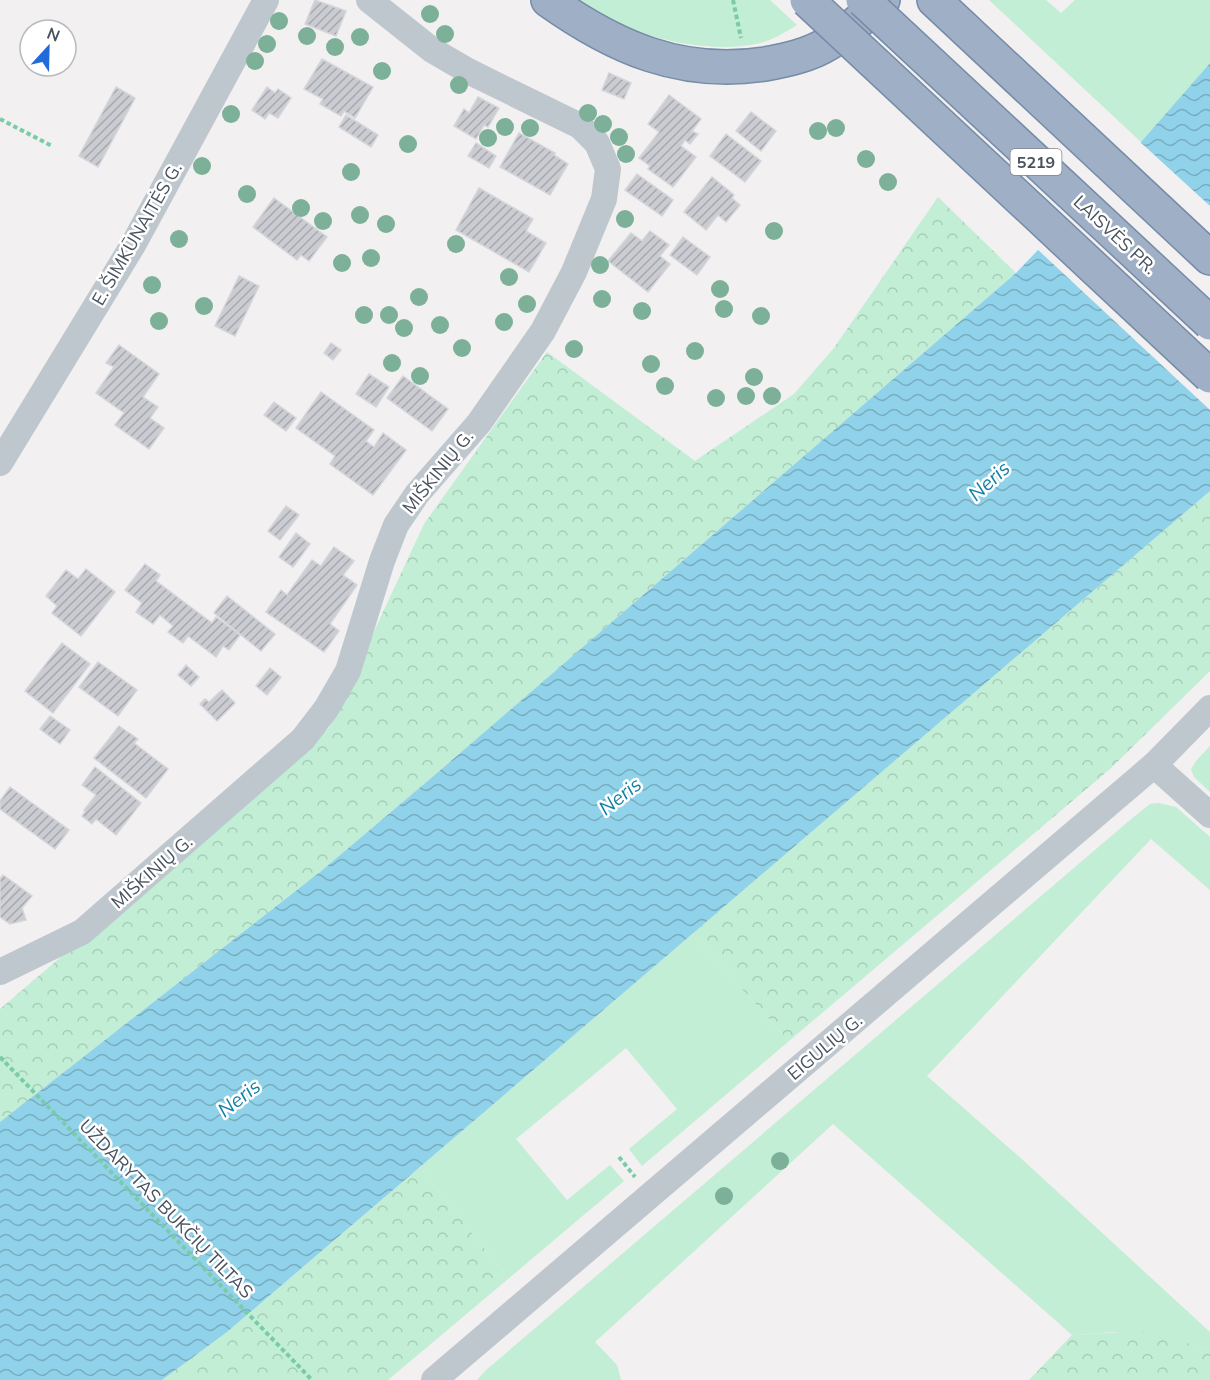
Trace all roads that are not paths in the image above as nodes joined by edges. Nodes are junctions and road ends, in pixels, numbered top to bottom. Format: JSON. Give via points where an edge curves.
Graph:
{"nodes":[{"id":1,"x":266,"y":0,"type":"edge"},
{"id":2,"x":369,"y":0,"type":"edge"},
{"id":3,"x":548,"y":0,"type":"edge"},
{"id":4,"x":807,"y":0,"type":"edge"},
{"id":5,"x":863,"y":0,"type":"edge"},
{"id":6,"x":883,"y":0,"type":"edge"},
{"id":7,"x":934,"y":0,"type":"edge"},
{"id":8,"x":1210,"y":258,"type":"edge"},
{"id":9,"x":1210,"y":323,"type":"edge"},
{"id":10,"x":1210,"y":376,"type":"edge"},
{"id":11,"x":0,"y":463,"type":"edge"},
{"id":12,"x":1210,"y":708,"type":"edge"},
{"id":13,"x":1154,"y":765,"type":"junction"},
{"id":14,"x":1210,"y":815,"type":"edge"},
{"id":15,"x":0,"y":972,"type":"edge"},
{"id":16,"x":436,"y":1380,"type":"edge"}],
"edges":[{"from":1,"to":11,"type":"street","name":"E. ŠIMKŪNAITĖS G.","via":[[133,245]]},
{"from":2,"to":15,"type":"street","name":"MIŠKINIŲ G.","via":[[432,50],[580,126],[597,143],[608,169],[604,199],[574,272],[543,332],[478,423],[396,525],[348,671],[303,739],[82,932]]},
{"from":3,"to":6,"type":"highway","via":[[577,21],[631,49],[708,67],[746,67],[791,60],[828,44]]},
{"from":4,"to":10,"type":"highway","bridge":true},
{"from":5,"to":9,"type":"highway","name":"LAISVĖS PR.","number":"5219","bridge":true},
{"from":7,"to":8,"type":"highway","number":"5219"},
{"from":12,"to":13,"type":"street","name":"EIGULIŲ G."},
{"from":13,"to":14,"type":"street"},
{"from":13,"to":16,"type":"street","name":"EIGULIŲ G."}]}
